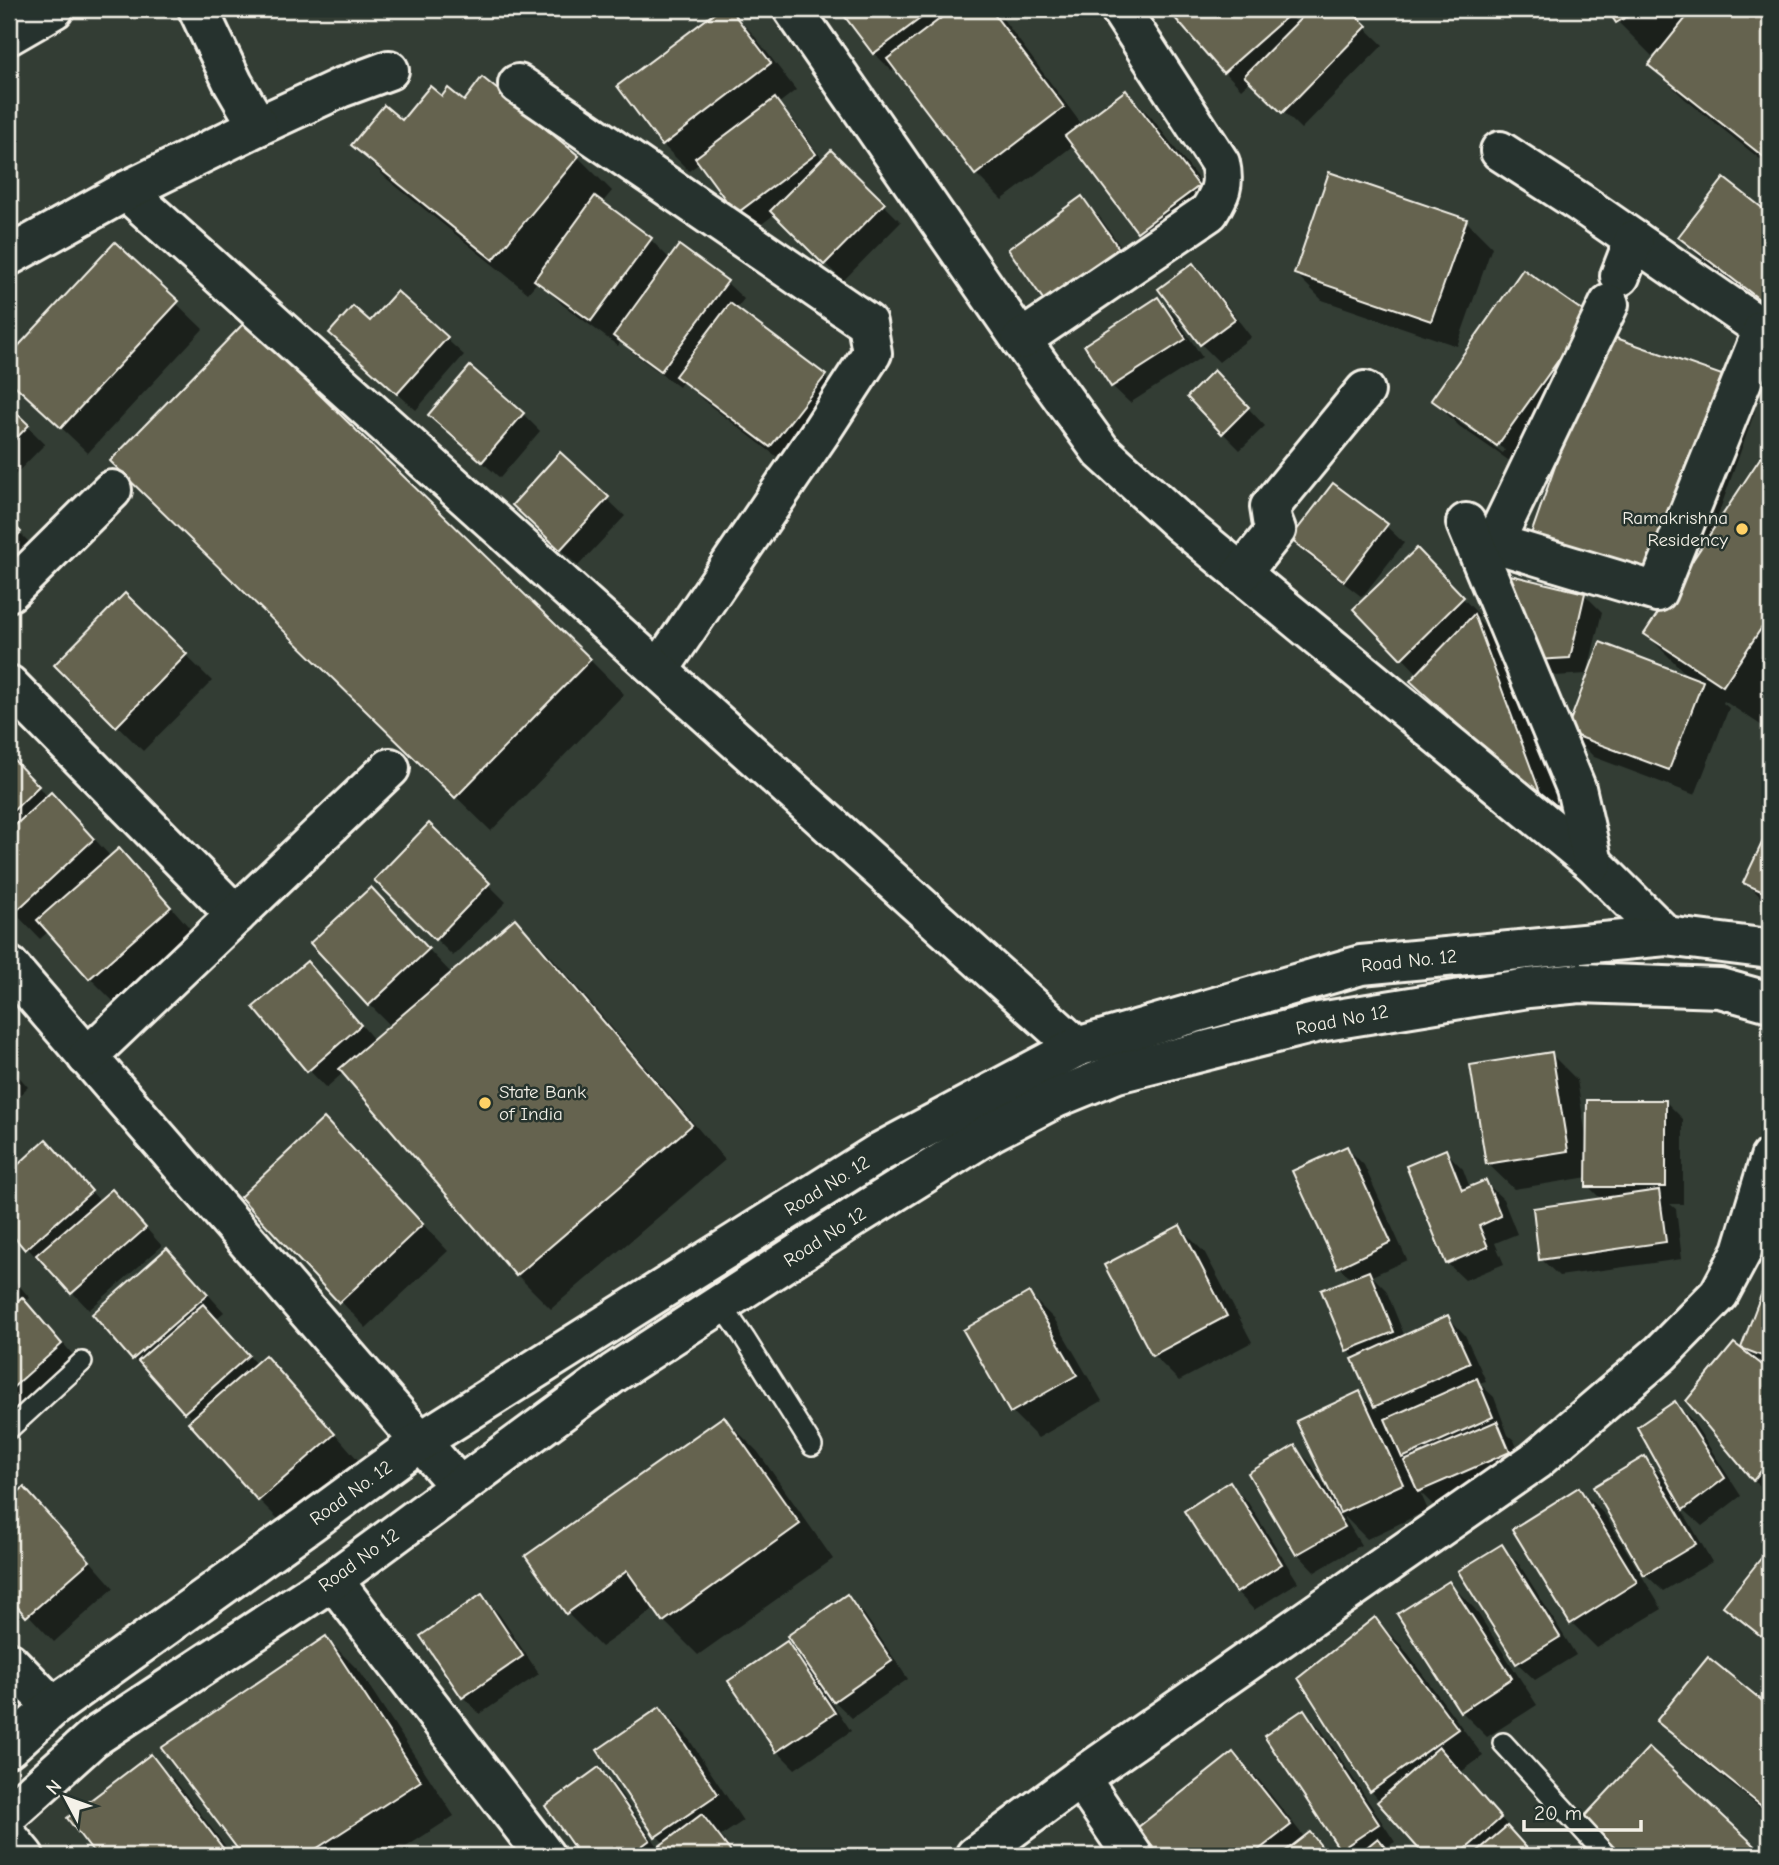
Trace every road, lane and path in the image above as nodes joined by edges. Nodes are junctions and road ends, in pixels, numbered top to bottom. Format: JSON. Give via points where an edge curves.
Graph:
{"nodes":[{"id":1,"x":54,"y":9,"type":"edge"},
{"id":2,"x":198,"y":9,"type":"edge"},
{"id":3,"x":793,"y":9,"type":"edge"},
{"id":4,"x":1120,"y":9,"type":"edge"},
{"id":5,"x":9,"y":35,"type":"edge"},
{"id":6,"x":390,"y":70,"type":"dead end"},
{"id":7,"x":518,"y":84,"type":"dead end"},
{"id":8,"x":258,"y":126,"type":"junction"},
{"id":9,"x":1500,"y":151,"type":"dead end"},
{"id":10,"x":125,"y":191,"type":"junction"},
{"id":11,"x":1634,"y":240,"type":"junction"},
{"id":12,"x":9,"y":256,"type":"edge"},
{"id":13,"x":1767,"y":332,"type":"edge"},
{"id":14,"x":1021,"y":340,"type":"junction"},
{"id":15,"x":1366,"y":391,"type":"dead end"},
{"id":16,"x":112,"y":490,"type":"dead end"},
{"id":17,"x":1466,"y":523,"type":"dead end"},
{"id":18,"x":1241,"y":574,"type":"junction"},
{"id":19,"x":9,"y":592,"type":"edge"},
{"id":20,"x":659,"y":670,"type":"junction"},
{"id":21,"x":9,"y":685,"type":"edge"},
{"id":22,"x":390,"y":768,"type":"dead end"},
{"id":23,"x":1593,"y":863,"type":"junction"},
{"id":24,"x":236,"y":915,"type":"junction"},
{"id":25,"x":1666,"y":936,"type":"junction"},
{"id":26,"x":1770,"y":949,"type":"edge"},
{"id":27,"x":9,"y":966,"type":"edge"},
{"id":28,"x":1770,"y":1002,"type":"edge"},
{"id":29,"x":1077,"y":1047,"type":"junction"},
{"id":30,"x":88,"y":1057,"type":"junction"},
{"id":31,"x":1770,"y":1158,"type":"edge"},
{"id":32,"x":720,"y":1304,"type":"junction"},
{"id":33,"x":82,"y":1362,"type":"dead end"},
{"id":34,"x":9,"y":1429,"type":"edge"},
{"id":35,"x":421,"y":1441,"type":"junction"},
{"id":36,"x":812,"y":1446,"type":"dead end"},
{"id":37,"x":459,"y":1486,"type":"junction"},
{"id":38,"x":333,"y":1580,"type":"junction"},
{"id":39,"x":9,"y":1662,"type":"edge"},
{"id":40,"x":53,"y":1707,"type":"junction"},
{"id":41,"x":1503,"y":1743,"type":"dead end"},
{"id":42,"x":9,"y":1747,"type":"edge"},
{"id":43,"x":1080,"y":1778,"type":"junction"},
{"id":44,"x":9,"y":1814,"type":"edge"},
{"id":45,"x":9,"y":1838,"type":"edge"},
{"id":46,"x":24,"y":1856,"type":"edge"},
{"id":47,"x":545,"y":1856,"type":"edge"},
{"id":48,"x":975,"y":1856,"type":"edge"},
{"id":49,"x":1133,"y":1856,"type":"edge"},
{"id":50,"x":1607,"y":1856,"type":"edge"}],
"edges":[{"from":1,"to":5,"type":"street"},
{"from":2,"to":8,"type":"street"},
{"from":3,"to":14,"type":"street"},
{"from":4,"to":14,"type":"street","via":[[1220,163],[1224,178],[1219,195],[1209,212]]},
{"from":6,"to":8,"type":"street"},
{"from":7,"to":20,"type":"street","via":[[867,323],[872,353]]},
{"from":8,"to":10,"type":"street"},
{"from":9,"to":11,"type":"street"},
{"from":10,"to":12,"type":"street"},
{"from":10,"to":20,"type":"street"},
{"from":11,"to":13,"type":"street"},
{"from":11,"to":13,"type":"street","via":[[1615,290],[1494,542],[1657,593]]},
{"from":14,"to":18,"type":"street","via":[[1101,450]]},
{"from":15,"to":18,"type":"street","via":[[1270,506],[1276,530]]},
{"from":16,"to":19,"type":"street"},
{"from":17,"to":23,"type":"street","via":[[1576,788]]},
{"from":18,"to":23,"type":"street"},
{"from":20,"to":29,"type":"street"},
{"from":21,"to":24,"type":"street"},
{"from":22,"to":24,"type":"street"},
{"from":23,"to":25,"type":"street"},
{"from":24,"to":30,"type":"street"},
{"from":25,"to":26,"type":"street","name":"Road No. 12"},
{"from":25,"to":29,"type":"street","name":"Road No. 12","via":[[1362,965]]},
{"from":27,"to":30,"type":"street"},
{"from":28,"to":32,"type":"street","name":"Road No 12","via":[[1720,988],[1580,983],[1528,988],[1319,1022],[1117,1073],[991,1132]]},
{"from":29,"to":35,"type":"street","name":"Road No. 12","via":[[880,1152]]},
{"from":30,"to":35,"type":"street"},
{"from":31,"to":43,"type":"street","via":[[1742,1251],[1719,1294],[1661,1353],[1535,1461]]},
{"from":32,"to":36,"type":"lane"},
{"from":32,"to":37,"type":"street","name":"Road No 12","via":[[614,1373]]},
{"from":33,"to":34,"type":"lane"},
{"from":35,"to":37,"type":"street"},
{"from":35,"to":40,"type":"street","name":"Road No. 12"},
{"from":37,"to":38,"type":"street","name":"Road No 12"},
{"from":38,"to":44,"type":"street","name":"Road No 12","via":[[93,1738]]},
{"from":38,"to":47,"type":"street"},
{"from":39,"to":40,"type":"street"},
{"from":40,"to":42,"type":"street","name":"Road No. 12"},
{"from":41,"to":50,"type":"lane"},
{"from":43,"to":48,"type":"street"},
{"from":43,"to":49,"type":"street"},
{"from":45,"to":46,"type":"street"}]}
